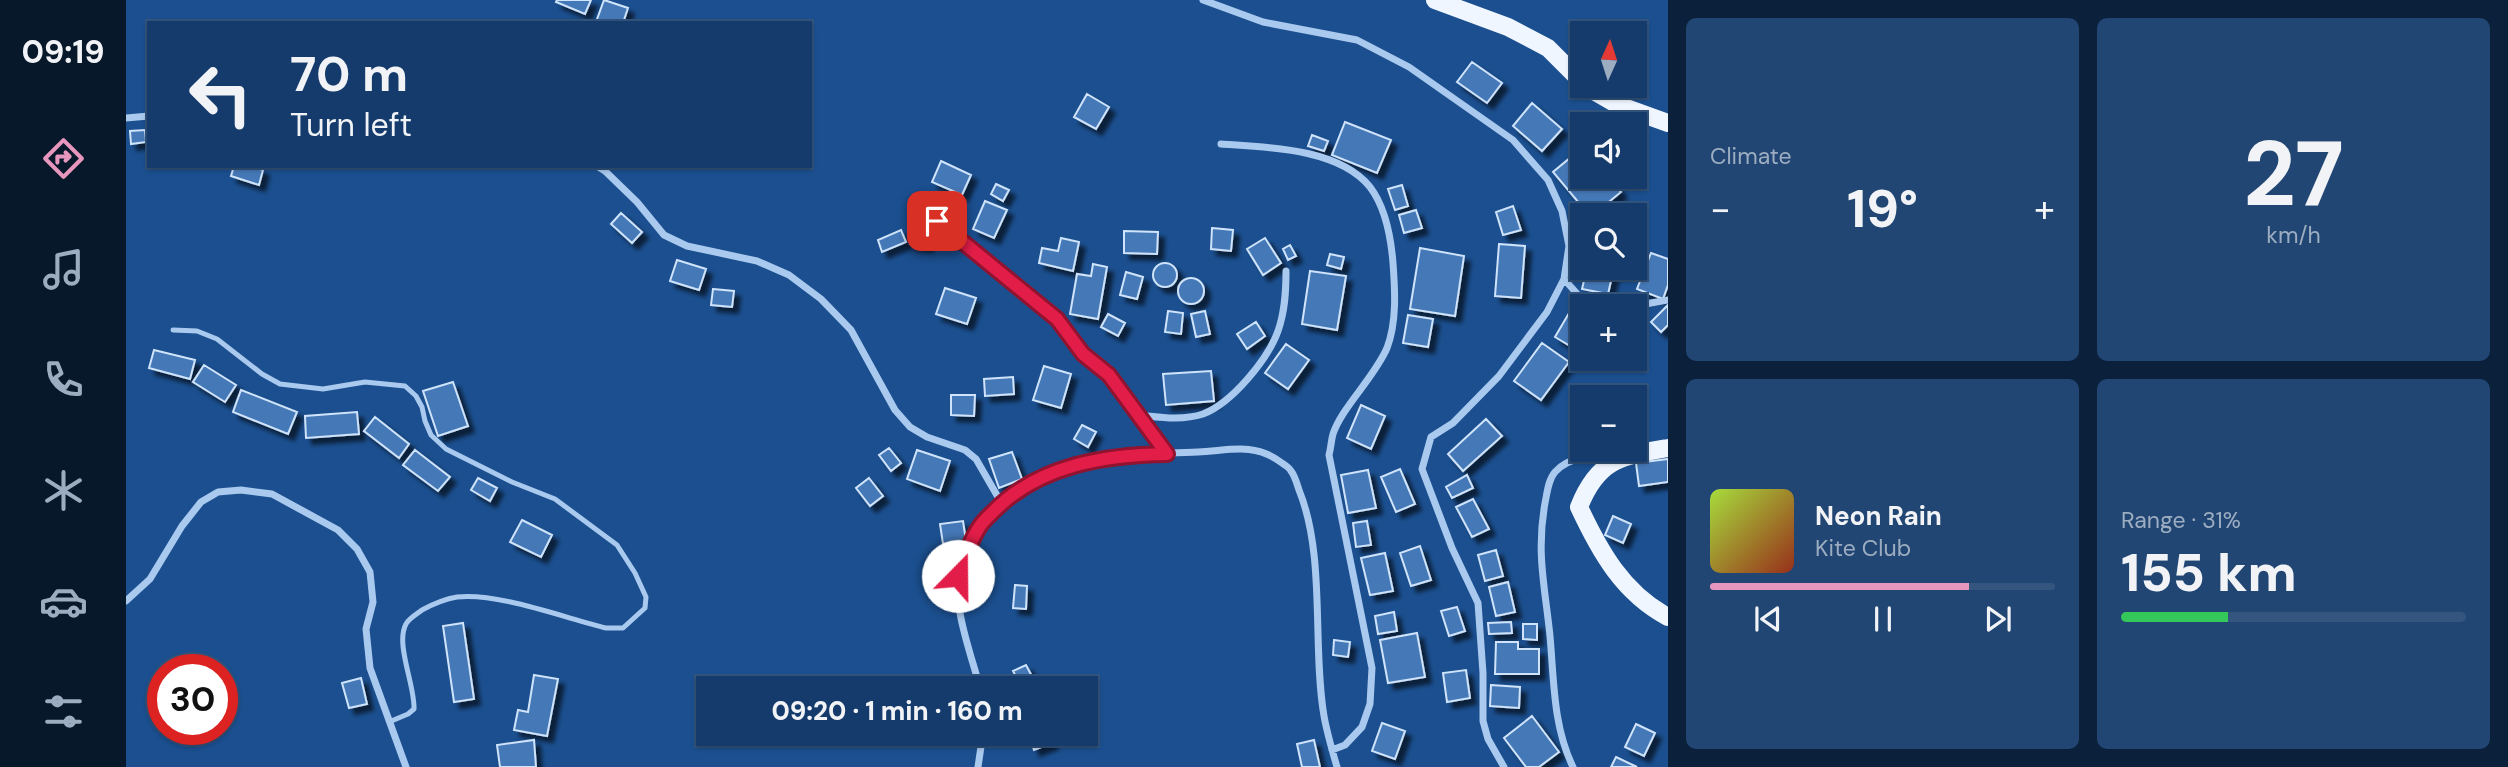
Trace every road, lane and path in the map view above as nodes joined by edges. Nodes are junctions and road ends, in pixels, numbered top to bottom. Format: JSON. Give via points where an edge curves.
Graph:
{"nodes":[{"id":1,"x":1203,"y":0,"type":"edge"},
{"id":2,"x":1435,"y":0,"type":"edge"},
{"id":3,"x":1570,"y":70,"type":"edge"},
{"id":4,"x":1607,"y":98,"type":"edge"},
{"id":5,"x":147,"y":116,"type":"edge"},
{"id":6,"x":126,"y":118,"type":"edge"},
{"id":7,"x":1668,"y":123,"type":"edge"},
{"id":8,"x":1221,"y":144,"type":"dead end"},
{"id":9,"x":600,"y":168,"type":"edge"},
{"id":10,"x":937,"y":221,"type":"dead end"},
{"id":11,"x":1286,"y":271,"type":"dead end"},
{"id":12,"x":1564,"y":279,"type":"junction"},
{"id":13,"x":1577,"y":294,"type":"edge"},
{"id":14,"x":1668,"y":300,"type":"edge"},
{"id":15,"x":1647,"y":304,"type":"edge"},
{"id":16,"x":173,"y":330,"type":"dead end"},
{"id":17,"x":1138,"y":415,"type":"junction"},
{"id":18,"x":1668,"y":448,"type":"edge"},
{"id":19,"x":1647,"y":452,"type":"edge"},
{"id":20,"x":1167,"y":454,"type":"junction"},
{"id":21,"x":1571,"y":462,"type":"edge"},
{"id":22,"x":1615,"y":462,"type":"edge"},
{"id":23,"x":1002,"y":504,"type":"junction"},
{"id":24,"x":126,"y":601,"type":"edge"},
{"id":25,"x":1668,"y":617,"type":"edge"},
{"id":26,"x":977,"y":676,"type":"edge"},
{"id":27,"x":389,"y":722,"type":"junction"},
{"id":28,"x":981,"y":746,"type":"edge"},
{"id":29,"x":1332,"y":750,"type":"junction"},
{"id":30,"x":406,"y":767,"type":"edge"},
{"id":31,"x":978,"y":767,"type":"edge"},
{"id":32,"x":1337,"y":767,"type":"edge"},
{"id":33,"x":1504,"y":767,"type":"edge"},
{"id":34,"x":1573,"y":767,"type":"edge"}],
"edges":[{"from":1,"to":12,"type":"street","via":[[1263,22],[1357,40],[1409,67],[1513,140],[1548,180],[1562,211],[1569,246]]},
{"from":2,"to":3,"type":"main road","via":[[1508,27],[1548,48]]},
{"from":4,"to":7,"type":"main road"},
{"from":5,"to":6,"type":"street"},
{"from":8,"to":29,"type":"street","via":[[1277,147],[1352,171],[1370,187],[1383,210],[1393,258],[1395,293],[1388,345],[1334,433],[1329,455],[1372,668],[1370,704],[1362,727],[1345,745]]},
{"from":9,"to":23,"type":"street","via":[[664,235],[687,246],[757,261],[789,275],[821,299],[851,330],[889,400],[910,428],[965,450]]},
{"from":10,"to":17,"type":"street","via":[[1057,319],[1083,354],[1109,375]]},
{"from":11,"to":17,"type":"street","via":[[1286,302],[1278,332],[1237,391],[1203,414],[1175,419]]},
{"from":12,"to":13,"type":"street"},
{"from":12,"to":33,"type":"street","via":[[1547,312],[1499,376],[1453,423],[1430,437],[1422,469],[1478,603],[1483,721]]},
{"from":14,"to":15,"type":"street"},
{"from":16,"to":27,"type":"lane","via":[[197,331],[217,339],[280,384],[323,389],[365,382],[405,386],[422,407],[431,435],[446,449],[555,499],[617,545],[635,573],[646,597],[645,608],[623,628],[492,598],[457,597],[414,615],[405,624],[403,644],[414,709]]},
{"from":17,"to":20,"type":"street"},
{"from":18,"to":19,"type":"main road"},
{"from":20,"to":23,"type":"street","via":[[1091,460],[1039,479]]},
{"from":20,"to":29,"type":"street","via":[[1256,450],[1291,469],[1312,539],[1324,715]]},
{"from":21,"to":34,"type":"street","via":[[1555,472],[1548,488],[1540,562],[1555,703]]},
{"from":22,"to":25,"type":"main road","via":[[1588,485],[1579,507],[1598,547],[1624,585]]},
{"from":23,"to":26,"type":"street","via":[[981,524],[958,576],[960,614]]},
{"from":24,"to":27,"type":"street","via":[[150,579],[201,502],[218,492],[272,494],[338,530],[357,549],[370,572],[373,602],[366,629],[370,668]]},
{"from":27,"to":30,"type":"street"},
{"from":28,"to":31,"type":"street"},
{"from":29,"to":32,"type":"street"}]}
